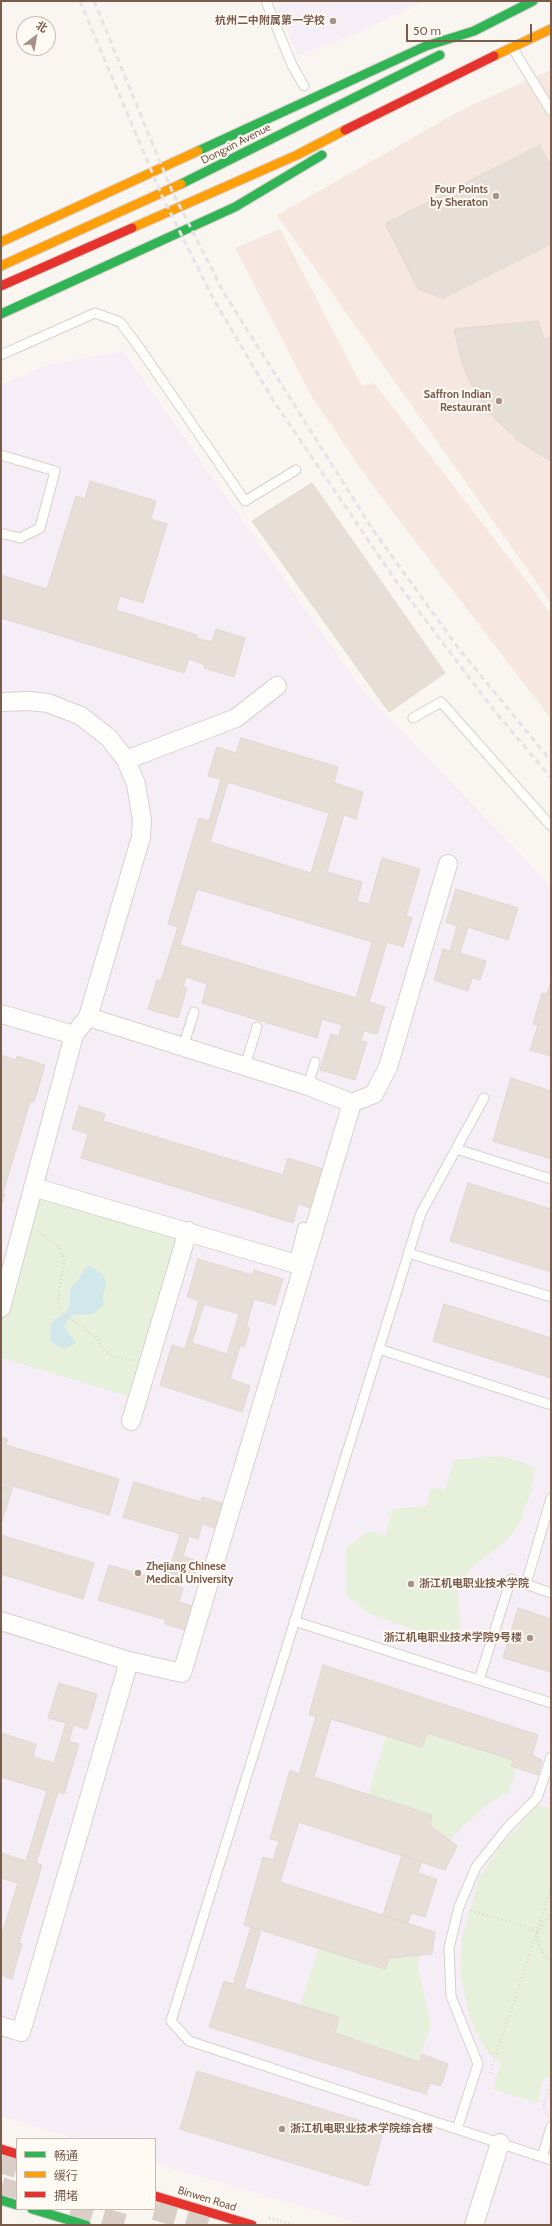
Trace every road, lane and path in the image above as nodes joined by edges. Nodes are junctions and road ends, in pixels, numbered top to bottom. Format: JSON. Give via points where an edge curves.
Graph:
{"nodes":[{"id":1,"x":266,"y":1,"type":"edge"},
{"id":2,"x":533,"y":1,"type":"edge"},
{"id":3,"x":551,"y":29,"type":"edge"},
{"id":4,"x":474,"y":31,"type":"junction"},
{"id":5,"x":512,"y":47,"type":"junction"},
{"id":6,"x":304,"y":86,"type":"dead end"},
{"id":7,"x":551,"y":111,"type":"edge"},
{"id":8,"x":361,"y":121,"type":"junction"},
{"id":9,"x":1,"y":242,"type":"edge"},
{"id":10,"x":1,"y":266,"type":"edge"},
{"id":11,"x":1,"y":286,"type":"edge"},
{"id":12,"x":1,"y":314,"type":"edge"},
{"id":13,"x":1,"y":355,"type":"edge"},
{"id":14,"x":1,"y":455,"type":"edge"},
{"id":15,"x":296,"y":470,"type":"dead end"},
{"id":16,"x":1,"y":532,"type":"edge"},
{"id":17,"x":277,"y":686,"type":"dead end"},
{"id":18,"x":1,"y":702,"type":"edge"},
{"id":19,"x":413,"y":718,"type":"dead end"},
{"id":20,"x":126,"y":760,"type":"junction"},
{"id":21,"x":551,"y":826,"type":"edge"},
{"id":22,"x":448,"y":864,"type":"dead end"},
{"id":23,"x":194,"y":1012,"type":"dead end"},
{"id":24,"x":1,"y":1014,"type":"edge"},
{"id":25,"x":88,"y":1017,"type":"junction"},
{"id":26,"x":257,"y":1027,"type":"dead end"},
{"id":27,"x":74,"y":1035,"type":"junction"},
{"id":28,"x":183,"y":1047,"type":"junction"},
{"id":29,"x":315,"y":1062,"type":"dead end"},
{"id":30,"x":245,"y":1066,"type":"junction"},
{"id":31,"x":308,"y":1086,"type":"junction"},
{"id":32,"x":484,"y":1098,"type":"dead end"},
{"id":33,"x":352,"y":1103,"type":"junction"},
{"id":34,"x":456,"y":1149,"type":"junction"},
{"id":35,"x":551,"y":1179,"type":"edge"},
{"id":36,"x":33,"y":1187,"type":"junction"},
{"id":37,"x":23,"y":1224,"type":"junction"},
{"id":38,"x":303,"y":1227,"type":"dead end"},
{"id":39,"x":188,"y":1231,"type":"junction"},
{"id":40,"x":408,"y":1253,"type":"junction"},
{"id":41,"x":298,"y":1264,"type":"junction"},
{"id":42,"x":6,"y":1272,"type":"edge"},
{"id":43,"x":551,"y":1297,"type":"edge"},
{"id":44,"x":1,"y":1308,"type":"edge"},
{"id":45,"x":378,"y":1349,"type":"junction"},
{"id":46,"x":150,"y":1359,"type":"junction"},
{"id":47,"x":551,"y":1405,"type":"edge"},
{"id":48,"x":130,"y":1421,"type":"dead end"},
{"id":49,"x":551,"y":1498,"type":"edge"},
{"id":50,"x":526,"y":1584,"type":"junction"},
{"id":51,"x":551,"y":1592,"type":"edge"},
{"id":52,"x":1,"y":1621,"type":"edge"},
{"id":53,"x":294,"y":1621,"type":"junction"},
{"id":54,"x":129,"y":1661,"type":"junction"},
{"id":55,"x":479,"y":1680,"type":"junction"},
{"id":56,"x":551,"y":1702,"type":"edge"},
{"id":57,"x":551,"y":1757,"type":"edge"},
{"id":58,"x":551,"y":1889,"type":"edge"},
{"id":59,"x":459,"y":1907,"type":"junction"},
{"id":60,"x":551,"y":1914,"type":"edge"},
{"id":61,"x":537,"y":1931,"type":"junction"},
{"id":62,"x":551,"y":1960,"type":"edge"},
{"id":63,"x":1,"y":2026,"type":"edge"},
{"id":64,"x":488,"y":2079,"type":"dead end"},
{"id":65,"x":551,"y":2081,"type":"edge"},
{"id":66,"x":551,"y":2122,"type":"edge"},
{"id":67,"x":551,"y":2127,"type":"edge"},
{"id":68,"x":457,"y":2129,"type":"junction"},
{"id":69,"x":500,"y":2143,"type":"junction"},
{"id":70,"x":1,"y":2149,"type":"edge"},
{"id":71,"x":16,"y":2154,"type":"edge"},
{"id":72,"x":542,"y":2157,"type":"junction"},
{"id":73,"x":551,"y":2160,"type":"edge"},
{"id":74,"x":156,"y":2196,"type":"edge"},
{"id":75,"x":1,"y":2200,"type":"edge"},
{"id":76,"x":16,"y":2205,"type":"edge"},
{"id":77,"x":35,"y":2210,"type":"edge"},
{"id":78,"x":86,"y":2225,"type":"edge"},
{"id":79,"x":252,"y":2225,"type":"edge"},
{"id":80,"x":474,"y":2225,"type":"edge"}],
"edges":[{"from":1,"to":6,"type":"lane"},
{"from":2,"to":4,"type":"main road","name":"Dongxin Avenue"},
{"from":3,"to":5,"type":"main road"},
{"from":4,"to":9,"type":"main road","name":"Dongxin Avenue","via":[[426,46]]},
{"from":4,"to":10,"type":"main road","name":"Dongxin Avenue","via":[[436,58],[212,170]]},
{"from":5,"to":7,"type":"lane"},
{"from":5,"to":8,"type":"main road"},
{"from":8,"to":11,"type":"main road","via":[[297,155]]},
{"from":8,"to":12,"type":"main road","via":[[314,162],[235,207]]},
{"from":13,"to":15,"type":"lane","via":[[95,313],[120,322],[245,502]]},
{"from":14,"to":16,"type":"lane","via":[[55,471],[40,528],[20,538]]},
{"from":17,"to":20,"type":"street","via":[[236,718]]},
{"from":18,"to":20,"type":"street","via":[[30,701],[65,708],[96,726]]},
{"from":19,"to":21,"type":"lane","via":[[440,702]]},
{"from":20,"to":25,"type":"street","via":[[141,802],[141,837]]},
{"from":22,"to":33,"type":"street","via":[[388,1067],[374,1094]]},
{"from":23,"to":28,"type":"lane"},
{"from":24,"to":27,"type":"street"},
{"from":25,"to":27,"type":"street"},
{"from":25,"to":28,"type":"street"},
{"from":26,"to":30,"type":"lane"},
{"from":27,"to":36,"type":"street"},
{"from":28,"to":30,"type":"street"},
{"from":29,"to":31,"type":"lane"},
{"from":30,"to":31,"type":"street"},
{"from":31,"to":33,"type":"street"},
{"from":32,"to":34,"type":"lane"},
{"from":33,"to":41,"type":"street"},
{"from":34,"to":35,"type":"lane"},
{"from":34,"to":40,"type":"lane","via":[[420,1213]]},
{"from":36,"to":37,"type":"street"},
{"from":36,"to":39,"type":"street"},
{"from":37,"to":42,"type":"street"},
{"from":37,"to":46,"type":"path","via":[[43,1234],[58,1247],[65,1261],[58,1289],[58,1305],[62,1313],[96,1337],[114,1357]]},
{"from":38,"to":41,"type":"lane"},
{"from":39,"to":41,"type":"street"},
{"from":39,"to":46,"type":"street"},
{"from":40,"to":43,"type":"lane"},
{"from":40,"to":45,"type":"lane"},
{"from":41,"to":54,"type":"street","via":[[182,1673]]},
{"from":42,"to":44,"type":"street"},
{"from":45,"to":47,"type":"lane"},
{"from":45,"to":53,"type":"lane"},
{"from":46,"to":48,"type":"street"},
{"from":49,"to":50,"type":"lane"},
{"from":50,"to":51,"type":"lane"},
{"from":50,"to":55,"type":"lane","via":[[511,1579]]},
{"from":52,"to":54,"type":"street"},
{"from":53,"to":55,"type":"lane"},
{"from":53,"to":68,"type":"lane","via":[[171,2021],[189,2041]]},
{"from":54,"to":63,"type":"street","via":[[21,2032]]},
{"from":55,"to":56,"type":"lane"},
{"from":57,"to":59,"type":"lane","via":[[537,1798],[507,1828],[476,1867]]},
{"from":58,"to":61,"type":"path"},
{"from":59,"to":61,"type":"path"},
{"from":59,"to":68,"type":"lane","via":[[449,1948],[451,1996],[478,2064]]},
{"from":60,"to":61,"type":"path"},
{"from":61,"to":62,"type":"path","via":[[538,1946],[544,1956]]},
{"from":61,"to":64,"type":"path"},
{"from":65,"to":66,"type":"path","via":[[543,2107]]},
{"from":67,"to":72,"type":"lane"},
{"from":68,"to":69,"type":"lane"},
{"from":69,"to":72,"type":"lane"},
{"from":69,"to":80,"type":"street"},
{"from":70,"to":71,"type":"main road"},
{"from":72,"to":73,"type":"lane"},
{"from":74,"to":79,"type":"main road","name":"Binwen Road"},
{"from":75,"to":76,"type":"main road"},
{"from":77,"to":78,"type":"main road"}]}
